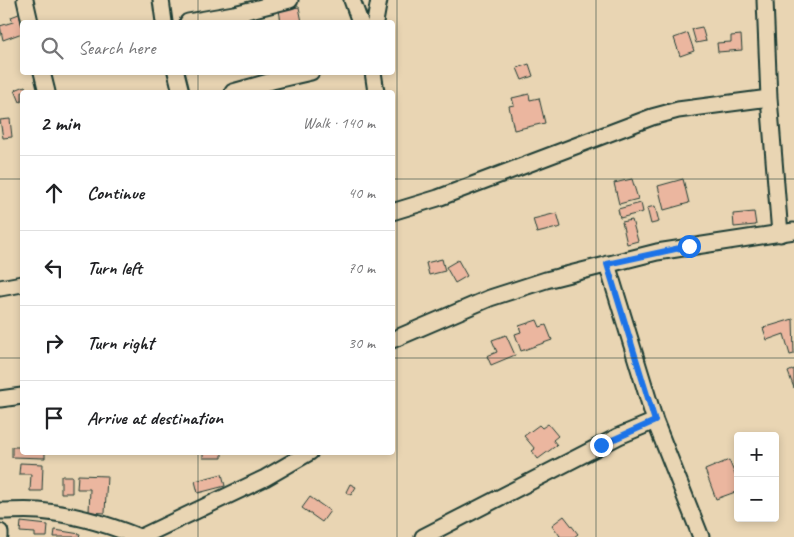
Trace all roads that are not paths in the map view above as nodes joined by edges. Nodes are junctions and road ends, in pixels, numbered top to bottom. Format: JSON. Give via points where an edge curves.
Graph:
{"nodes":[{"id":1,"x":25,"y":0,"type":"edge"},
{"id":2,"x":161,"y":0,"type":"edge"},
{"id":3,"x":290,"y":0,"type":"edge"},
{"id":4,"x":352,"y":0,"type":"edge"},
{"id":5,"x":379,"y":0,"type":"edge"},
{"id":6,"x":765,"y":0,"type":"edge"},
{"id":7,"x":270,"y":2,"type":"edge"},
{"id":8,"x":30,"y":20,"type":"edge"},
{"id":9,"x":164,"y":20,"type":"edge"},
{"id":10,"x":200,"y":20,"type":"edge"},
{"id":11,"x":359,"y":20,"type":"edge"},
{"id":12,"x":375,"y":20,"type":"edge"},
{"id":13,"x":43,"y":75,"type":"edge"},
{"id":14,"x":177,"y":75,"type":"edge"},
{"id":15,"x":298,"y":75,"type":"edge"},
{"id":16,"x":373,"y":75,"type":"edge"},
{"id":17,"x":46,"y":90,"type":"edge"},
{"id":18,"x":180,"y":90,"type":"edge"},
{"id":19,"x":240,"y":90,"type":"edge"},
{"id":20,"x":376,"y":90,"type":"edge"},
{"id":21,"x":770,"y":98,"type":"junction"},
{"id":22,"x":395,"y":211,"type":"edge"},
{"id":23,"x":787,"y":232,"type":"edge"},
{"id":24,"x":607,"y":264,"type":"junction"},
{"id":25,"x":20,"y":284,"type":"edge"},
{"id":26,"x":0,"y":288,"type":"edge"},
{"id":27,"x":395,"y":339,"type":"edge"},
{"id":28,"x":20,"y":396,"type":"edge"},
{"id":29,"x":0,"y":399,"type":"edge"},
{"id":30,"x":655,"y":421,"type":"junction"},
{"id":31,"x":305,"y":455,"type":"edge"},
{"id":32,"x":0,"y":511,"type":"edge"},
{"id":33,"x":0,"y":532,"type":"edge"},
{"id":34,"x":0,"y":537,"type":"edge"},
{"id":35,"x":140,"y":537,"type":"edge"},
{"id":36,"x":423,"y":537,"type":"edge"},
{"id":37,"x":701,"y":537,"type":"edge"}],
"edges":[{"from":1,"to":8,"type":"street"},
{"from":2,"to":9,"type":"street"},
{"from":3,"to":7,"type":"street"},
{"from":4,"to":11,"type":"street"},
{"from":5,"to":12,"type":"street"},
{"from":6,"to":21,"type":"street"},
{"from":7,"to":10,"type":"street","via":[[234,14]]},
{"from":13,"to":17,"type":"street"},
{"from":14,"to":18,"type":"street"},
{"from":15,"to":19,"type":"street"},
{"from":16,"to":20,"type":"street"},
{"from":21,"to":22,"type":"street","via":[[678,110],[652,117]]},
{"from":21,"to":23,"type":"street"},
{"from":23,"to":24,"type":"street","via":[[689,246]]},
{"from":24,"to":27,"type":"street","via":[[490,298]]},
{"from":24,"to":30,"type":"street"},
{"from":25,"to":26,"type":"street"},
{"from":28,"to":29,"type":"street"},
{"from":30,"to":36,"type":"street","via":[[619,436]]},
{"from":30,"to":37,"type":"street"},
{"from":31,"to":35,"type":"street","via":[[265,478]]},
{"from":32,"to":35,"type":"street","via":[[65,515]]},
{"from":33,"to":34,"type":"street"}]}
